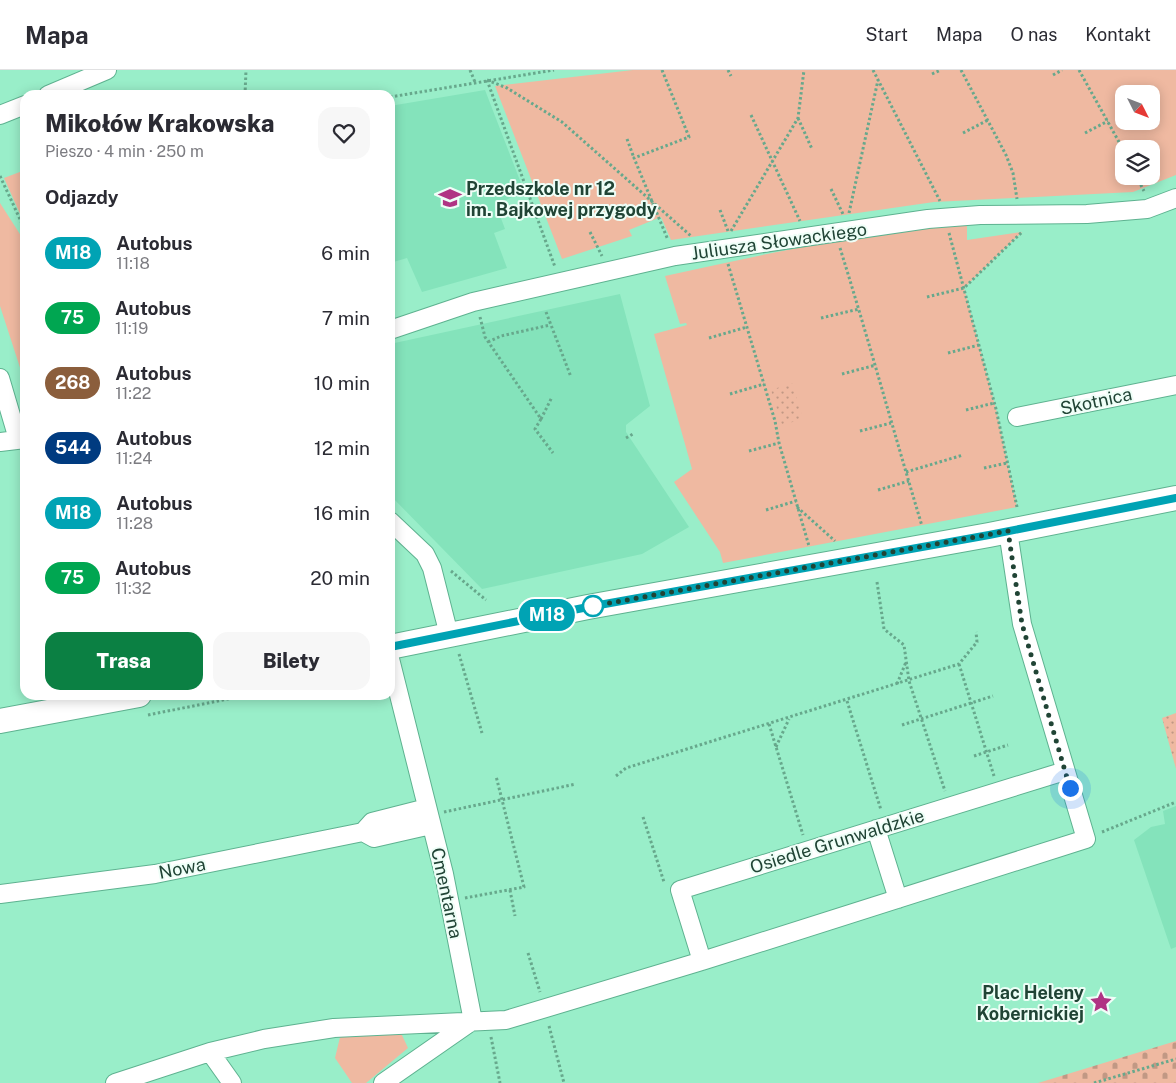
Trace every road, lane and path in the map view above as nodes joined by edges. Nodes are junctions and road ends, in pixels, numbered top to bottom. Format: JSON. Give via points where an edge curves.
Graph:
{"nodes":[{"id":1,"x":106,"y":70,"type":"edge"},
{"id":2,"x":246,"y":70,"type":"edge"},
{"id":3,"x":470,"y":70,"type":"edge"},
{"id":4,"x":554,"y":70,"type":"edge"},
{"id":5,"x":662,"y":70,"type":"edge"},
{"id":6,"x":728,"y":70,"type":"edge"},
{"id":7,"x":804,"y":70,"type":"edge"},
{"id":8,"x":873,"y":70,"type":"edge"},
{"id":9,"x":941,"y":70,"type":"edge"},
{"id":10,"x":961,"y":70,"type":"edge"},
{"id":11,"x":1062,"y":70,"type":"edge"},
{"id":12,"x":1079,"y":70,"type":"edge"},
{"id":13,"x":932,"y":74,"type":"dead end"},
{"id":14,"x":1053,"y":75,"type":"dead end"},
{"id":15,"x":731,"y":76,"type":"dead end"},
{"id":16,"x":878,"y":79,"type":"junction"},
{"id":17,"x":487,"y":80,"type":"junction"},
{"id":18,"x":475,"y":82,"type":"junction"},
{"id":19,"x":60,"y":90,"type":"edge"},
{"id":20,"x":245,"y":90,"type":"edge"},
{"id":21,"x":395,"y":96,"type":"edge"},
{"id":22,"x":20,"y":107,"type":"edge"},
{"id":23,"x":0,"y":115,"type":"edge"},
{"id":24,"x":751,"y":115,"type":"dead end"},
{"id":25,"x":798,"y":118,"type":"junction"},
{"id":26,"x":988,"y":120,"type":"junction"},
{"id":27,"x":1108,"y":121,"type":"junction"},
{"id":28,"x":963,"y":133,"type":"dead end"},
{"id":29,"x":1085,"y":133,"type":"dead end"},
{"id":30,"x":627,"y":139,"type":"dead end"},
{"id":31,"x":1118,"y":140,"type":"edge"},
{"id":32,"x":812,"y":149,"type":"dead end"},
{"id":33,"x":634,"y":158,"type":"junction"},
{"id":34,"x":772,"y":161,"type":"junction"},
{"id":35,"x":0,"y":176,"type":"edge"},
{"id":36,"x":1140,"y":185,"type":"edge"},
{"id":37,"x":831,"y":189,"type":"dead end"},
{"id":38,"x":1144,"y":192,"type":"dead end"},
{"id":39,"x":1176,"y":198,"type":"edge"},
{"id":40,"x":652,"y":203,"type":"junction"},
{"id":41,"x":720,"y":210,"type":"dead end"},
{"id":42,"x":1019,"y":215,"type":"junction"},
{"id":43,"x":945,"y":218,"type":"junction"},
{"id":44,"x":20,"y":219,"type":"edge"},
{"id":45,"x":801,"y":223,"type":"dead end"},
{"id":46,"x":590,"y":232,"type":"dead end"},
{"id":47,"x":835,"y":233,"type":"junction"},
{"id":48,"x":695,"y":239,"type":"dead end"},
{"id":49,"x":669,"y":242,"type":"dead end"},
{"id":50,"x":723,"y":249,"type":"junction"},
{"id":51,"x":602,"y":257,"type":"dead end"},
{"id":52,"x":555,"y":268,"type":"dead end"},
{"id":53,"x":964,"y":288,"type":"junction"},
{"id":54,"x":927,"y":297,"type":"dead end"},
{"id":55,"x":858,"y":309,"type":"junction"},
{"id":56,"x":546,"y":312,"type":"dead end"},
{"id":57,"x":821,"y":318,"type":"dead end"},
{"id":58,"x":482,"y":325,"type":"dead end"},
{"id":59,"x":550,"y":326,"type":"junction"},
{"id":60,"x":747,"y":327,"type":"junction"},
{"id":61,"x":395,"y":328,"type":"edge"},
{"id":62,"x":709,"y":338,"type":"dead end"},
{"id":63,"x":488,"y":342,"type":"junction"},
{"id":64,"x":979,"y":345,"type":"junction"},
{"id":65,"x":948,"y":353,"type":"dead end"},
{"id":66,"x":876,"y":365,"type":"junction"},
{"id":67,"x":842,"y":374,"type":"dead end"},
{"id":68,"x":571,"y":377,"type":"dead end"},
{"id":69,"x":0,"y":378,"type":"edge"},
{"id":70,"x":764,"y":384,"type":"junction"},
{"id":71,"x":1176,"y":385,"type":"edge"},
{"id":72,"x":730,"y":394,"type":"dead end"},
{"id":73,"x":552,"y":397,"type":"dead end"},
{"id":74,"x":994,"y":403,"type":"junction"},
{"id":75,"x":966,"y":410,"type":"dead end"},
{"id":76,"x":1016,"y":417,"type":"dead end"},
{"id":77,"x":541,"y":419,"type":"junction"},
{"id":78,"x":891,"y":423,"type":"junction"},
{"id":79,"x":860,"y":431,"type":"dead end"},
{"id":80,"x":633,"y":434,"type":"dead end"},
{"id":81,"x":20,"y":436,"type":"edge"},
{"id":82,"x":626,"y":438,"type":"dead end"},
{"id":83,"x":20,"y":439,"type":"edge"},
{"id":84,"x":0,"y":442,"type":"edge"},
{"id":85,"x":779,"y":443,"type":"junction"},
{"id":86,"x":749,"y":452,"type":"dead end"},
{"id":87,"x":553,"y":453,"type":"dead end"},
{"id":88,"x":963,"y":455,"type":"dead end"},
{"id":89,"x":1007,"y":463,"type":"junction"},
{"id":90,"x":984,"y":468,"type":"dead end"},
{"id":91,"x":906,"y":472,"type":"junction"},
{"id":92,"x":908,"y":481,"type":"junction"},
{"id":93,"x":878,"y":490,"type":"dead end"},
{"id":94,"x":1176,"y":498,"type":"edge"},
{"id":95,"x":796,"y":501,"type":"junction"},
{"id":96,"x":797,"y":507,"type":"junction"},
{"id":97,"x":1017,"y":508,"type":"dead end"},
{"id":98,"x":766,"y":510,"type":"dead end"},
{"id":99,"x":395,"y":526,"type":"edge"},
{"id":100,"x":922,"y":526,"type":"dead end"},
{"id":101,"x":1008,"y":531,"type":"junction"},
{"id":102,"x":836,"y":542,"type":"dead end"},
{"id":103,"x":809,"y":547,"type":"dead end"},
{"id":104,"x":446,"y":567,"type":"dead end"},
{"id":105,"x":877,"y":582,"type":"dead end"},
{"id":106,"x":486,"y":600,"type":"dead end"},
{"id":107,"x":976,"y":632,"type":"dead end"},
{"id":108,"x":454,"y":644,"type":"junction"},
{"id":109,"x":395,"y":648,"type":"edge"},
{"id":110,"x":906,"y":662,"type":"junction"},
{"id":111,"x":960,"y":664,"type":"junction"},
{"id":112,"x":395,"y":677,"type":"edge"},
{"id":113,"x":909,"y":681,"type":"junction"},
{"id":114,"x":897,"y":684,"type":"junction"},
{"id":115,"x":992,"y":696,"type":"dead end"},
{"id":116,"x":112,"y":700,"type":"edge"},
{"id":117,"x":847,"y":701,"type":"junction"},
{"id":118,"x":972,"y":704,"type":"junction"},
{"id":119,"x":790,"y":718,"type":"junction"},
{"id":120,"x":921,"y":719,"type":"junction"},
{"id":121,"x":0,"y":721,"type":"edge"},
{"id":122,"x":769,"y":724,"type":"junction"},
{"id":123,"x":902,"y":725,"type":"dead end"},
{"id":124,"x":482,"y":733,"type":"dead end"},
{"id":125,"x":1008,"y":745,"type":"dead end"},
{"id":126,"x":776,"y":747,"type":"junction"},
{"id":127,"x":987,"y":752,"type":"junction"},
{"id":128,"x":974,"y":756,"type":"dead end"},
{"id":129,"x":1065,"y":772,"type":"junction"},
{"id":130,"x":496,"y":776,"type":"dead end"},
{"id":131,"x":616,"y":776,"type":"dead end"},
{"id":132,"x":576,"y":784,"type":"dead end"},
{"id":133,"x":999,"y":791,"type":"junction"},
{"id":134,"x":502,"y":800,"type":"junction"},
{"id":135,"x":1176,"y":802,"type":"edge"},
{"id":136,"x":950,"y":806,"type":"junction"},
{"id":137,"x":433,"y":815,"type":"junction"},
{"id":138,"x":881,"y":827,"type":"junction"},
{"id":139,"x":1086,"y":839,"type":"junction"},
{"id":140,"x":807,"y":850,"type":"junction"},
{"id":141,"x":510,"y":890,"type":"junction"},
{"id":142,"x":0,"y":894,"type":"edge"},
{"id":143,"x":462,"y":899,"type":"dead end"},
{"id":144,"x":898,"y":899,"type":"junction"},
{"id":145,"x":515,"y":916,"type":"dead end"},
{"id":146,"x":528,"y":953,"type":"dead end"},
{"id":147,"x":702,"y":961,"type":"junction"},
{"id":148,"x":543,"y":1003,"type":"junction"},
{"id":149,"x":481,"y":1021,"type":"junction"},
{"id":150,"x":210,"y":1052,"type":"junction"},
{"id":151,"x":1176,"y":1059,"type":"edge"},
{"id":152,"x":115,"y":1083,"type":"edge"},
{"id":153,"x":232,"y":1083,"type":"edge"},
{"id":154,"x":383,"y":1083,"type":"edge"},
{"id":155,"x":500,"y":1083,"type":"edge"},
{"id":156,"x":564,"y":1083,"type":"edge"},
{"id":157,"x":1094,"y":1083,"type":"edge"}],
"edges":[{"from":1,"to":19,"type":"street"},
{"from":2,"to":20,"type":"path"},
{"from":3,"to":18,"type":"path"},
{"from":4,"to":17,"type":"path"},
{"from":5,"to":33,"type":"path","via":[[690,137]]},
{"from":6,"to":15,"type":"path"},
{"from":7,"to":25,"type":"path"},
{"from":8,"to":16,"type":"path"},
{"from":9,"to":13,"type":"path"},
{"from":10,"to":26,"type":"path"},
{"from":11,"to":14,"type":"path"},
{"from":12,"to":27,"type":"path"},
{"from":16,"to":37,"type":"path","via":[[846,217]]},
{"from":16,"to":43,"type":"path","via":[[942,205]]},
{"from":17,"to":18,"type":"path"},
{"from":17,"to":40,"type":"path","via":[[507,88],[562,122]]},
{"from":17,"to":52,"type":"path"},
{"from":18,"to":21,"type":"path"},
{"from":22,"to":23,"type":"street"},
{"from":24,"to":34,"type":"path"},
{"from":25,"to":32,"type":"path"},
{"from":25,"to":34,"type":"path"},
{"from":26,"to":28,"type":"path"},
{"from":26,"to":42,"type":"path","via":[[1013,173]]},
{"from":27,"to":29,"type":"path"},
{"from":27,"to":31,"type":"path"},
{"from":30,"to":33,"type":"path"},
{"from":33,"to":40,"type":"path"},
{"from":34,"to":41,"type":"path","via":[[729,234]]},
{"from":34,"to":45,"type":"path"},
{"from":35,"to":44,"type":"path"},
{"from":36,"to":38,"type":"path"},
{"from":39,"to":42,"type":"street","name":"Juliusza Słowackiego","via":[[1147,209]]},
{"from":40,"to":48,"type":"path"},
{"from":40,"to":49,"type":"path"},
{"from":42,"to":43,"type":"street","name":"Juliusza Słowackiego"},
{"from":42,"to":53,"type":"path","via":[[1022,232]]},
{"from":43,"to":47,"type":"street","name":"Juliusza Słowackiego"},
{"from":43,"to":53,"type":"path"},
{"from":46,"to":51,"type":"path"},
{"from":47,"to":50,"type":"street","name":"Juliusza Słowackiego"},
{"from":47,"to":55,"type":"path"},
{"from":50,"to":60,"type":"path"},
{"from":50,"to":61,"type":"street","name":"Juliusza Słowackiego","via":[[675,256],[472,302]]},
{"from":53,"to":54,"type":"path"},
{"from":53,"to":64,"type":"path"},
{"from":55,"to":57,"type":"path"},
{"from":55,"to":66,"type":"path"},
{"from":56,"to":59,"type":"path"},
{"from":58,"to":63,"type":"path"},
{"from":59,"to":63,"type":"path","via":[[501,336]]},
{"from":59,"to":68,"type":"path"},
{"from":60,"to":62,"type":"path"},
{"from":60,"to":70,"type":"path"},
{"from":63,"to":77,"type":"path"},
{"from":64,"to":65,"type":"path"},
{"from":64,"to":74,"type":"path"},
{"from":66,"to":67,"type":"path"},
{"from":66,"to":78,"type":"path"},
{"from":69,"to":81,"type":"street"},
{"from":70,"to":72,"type":"path"},
{"from":70,"to":85,"type":"path"},
{"from":71,"to":76,"type":"street","name":"Skotnica"},
{"from":73,"to":77,"type":"path"},
{"from":74,"to":75,"type":"path"},
{"from":74,"to":89,"type":"path"},
{"from":77,"to":87,"type":"path","via":[[535,429]]},
{"from":78,"to":79,"type":"path"},
{"from":78,"to":91,"type":"path"},
{"from":80,"to":82,"type":"path"},
{"from":83,"to":84,"type":"street"},
{"from":85,"to":86,"type":"path"},
{"from":85,"to":95,"type":"path"},
{"from":88,"to":91,"type":"path"},
{"from":89,"to":90,"type":"path"},
{"from":89,"to":97,"type":"path"},
{"from":91,"to":92,"type":"path"},
{"from":92,"to":93,"type":"path"},
{"from":92,"to":100,"type":"path"},
{"from":94,"to":101,"type":"street"},
{"from":95,"to":96,"type":"path"},
{"from":95,"to":98,"type":"path"},
{"from":96,"to":102,"type":"path"},
{"from":96,"to":103,"type":"path"},
{"from":99,"to":108,"type":"street","via":[[425,554],[432,568]]},
{"from":101,"to":108,"type":"street","via":[[588,607]]},
{"from":101,"to":129,"type":"street","via":[[1022,624]]},
{"from":104,"to":106,"type":"path"},
{"from":105,"to":110,"type":"path","via":[[884,629],[904,645]]},
{"from":107,"to":111,"type":"path","via":[[977,642]]},
{"from":108,"to":109,"type":"street"},
{"from":108,"to":124,"type":"path"},
{"from":110,"to":113,"type":"path"},
{"from":110,"to":114,"type":"path"},
{"from":111,"to":113,"type":"path"},
{"from":111,"to":118,"type":"path"},
{"from":112,"to":137,"type":"street","name":"Cmentarna"},
{"from":113,"to":114,"type":"path"},
{"from":113,"to":120,"type":"path"},
{"from":114,"to":117,"type":"path"},
{"from":115,"to":118,"type":"path"},
{"from":116,"to":121,"type":"street"},
{"from":117,"to":119,"type":"path"},
{"from":117,"to":138,"type":"path"},
{"from":118,"to":120,"type":"path"},
{"from":118,"to":127,"type":"path"},
{"from":119,"to":122,"type":"path"},
{"from":119,"to":126,"type":"path"},
{"from":120,"to":123,"type":"path"},
{"from":120,"to":136,"type":"path"},
{"from":122,"to":126,"type":"path"},
{"from":122,"to":131,"type":"path","via":[[626,768]]},
{"from":125,"to":127,"type":"path"},
{"from":126,"to":140,"type":"path"},
{"from":127,"to":128,"type":"path"},
{"from":127,"to":133,"type":"path"},
{"from":129,"to":133,"type":"street","name":"Osiedle Grunwaldzkie"},
{"from":129,"to":139,"type":"street"},
{"from":130,"to":134,"type":"path"},
{"from":132,"to":134,"type":"path"},
{"from":133,"to":136,"type":"street","name":"Osiedle Grunwaldzkie"},
{"from":134,"to":137,"type":"path"},
{"from":134,"to":141,"type":"path","via":[[524,887]]},
{"from":135,"to":139,"type":"path"},
{"from":136,"to":138,"type":"street","name":"Osiedle Grunwaldzkie"},
{"from":137,"to":142,"type":"street","name":"Nowa","via":[[372,822],[363,832],[155,874]]},
{"from":137,"to":149,"type":"street","name":"Cmentarna","via":[[444,874]]},
{"from":138,"to":140,"type":"street","name":"Osiedle Grunwaldzkie"},
{"from":138,"to":144,"type":"street"},
{"from":139,"to":144,"type":"street"},
{"from":140,"to":147,"type":"street","name":"Osiedle Grunwaldzkie","via":[[680,890]]},
{"from":141,"to":143,"type":"path"},
{"from":141,"to":145,"type":"path"},
{"from":144,"to":147,"type":"street"},
{"from":146,"to":148,"type":"path"},
{"from":147,"to":148,"type":"street"},
{"from":148,"to":149,"type":"street","via":[[506,1020]]},
{"from":148,"to":156,"type":"path"},
{"from":149,"to":150,"type":"street","via":[[334,1028],[264,1039]]},
{"from":149,"to":154,"type":"street"},
{"from":149,"to":155,"type":"path"},
{"from":150,"to":152,"type":"street"},
{"from":150,"to":153,"type":"street"},
{"from":151,"to":157,"type":"path"}]}
